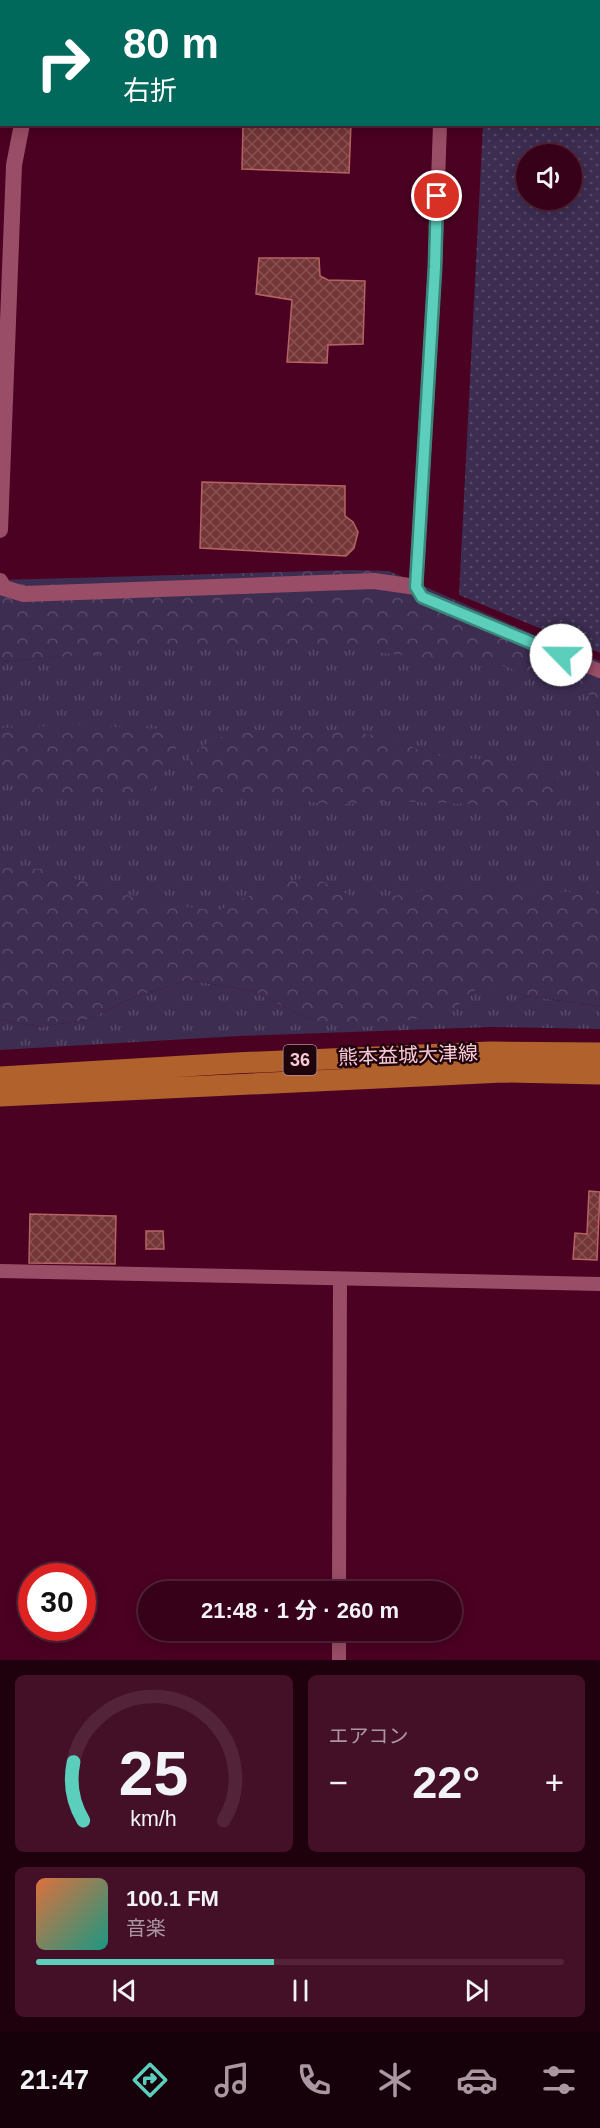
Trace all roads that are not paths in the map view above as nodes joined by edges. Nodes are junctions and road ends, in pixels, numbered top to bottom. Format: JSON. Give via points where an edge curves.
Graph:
{"nodes":[{"id":1,"x":22,"y":126,"type":"edge"},
{"id":2,"x":440,"y":126,"type":"edge"},
{"id":3,"x":0,"y":530,"type":"edge"},
{"id":4,"x":0,"y":581,"type":"edge"},
{"id":5,"x":416,"y":587,"type":"junction"},
{"id":6,"x":600,"y":671,"type":"edge"},
{"id":7,"x":600,"y":1053,"type":"edge"},
{"id":8,"x":600,"y":1074,"type":"edge"},
{"id":9,"x":0,"y":1077,"type":"edge"},
{"id":10,"x":0,"y":1096,"type":"edge"},
{"id":11,"x":0,"y":1271,"type":"edge"},
{"id":12,"x":340,"y":1279,"type":"junction"},
{"id":13,"x":600,"y":1284,"type":"edge"},
{"id":14,"x":339,"y":1581,"type":"edge"},
{"id":15,"x":339,"y":1641,"type":"edge"},
{"id":16,"x":339,"y":1660,"type":"edge"}],
"edges":[{"from":1,"to":3,"type":"street","via":[[14,165]]},
{"from":2,"to":5,"type":"street"},
{"from":4,"to":5,"type":"street","via":[[4,588],[24,594],[374,581]]},
{"from":5,"to":6,"type":"street","via":[[422,597]]},
{"from":7,"to":9,"type":"main road","name":"熊本益城大津線","number":"36","via":[[455,1053]]},
{"from":8,"to":10,"type":"main road","name":"熊本益城大津線","number":"36","via":[[491,1072]]},
{"from":11,"to":12,"type":"street"},
{"from":12,"to":13,"type":"street"},
{"from":12,"to":14,"type":"street"},
{"from":15,"to":16,"type":"street"}]}
